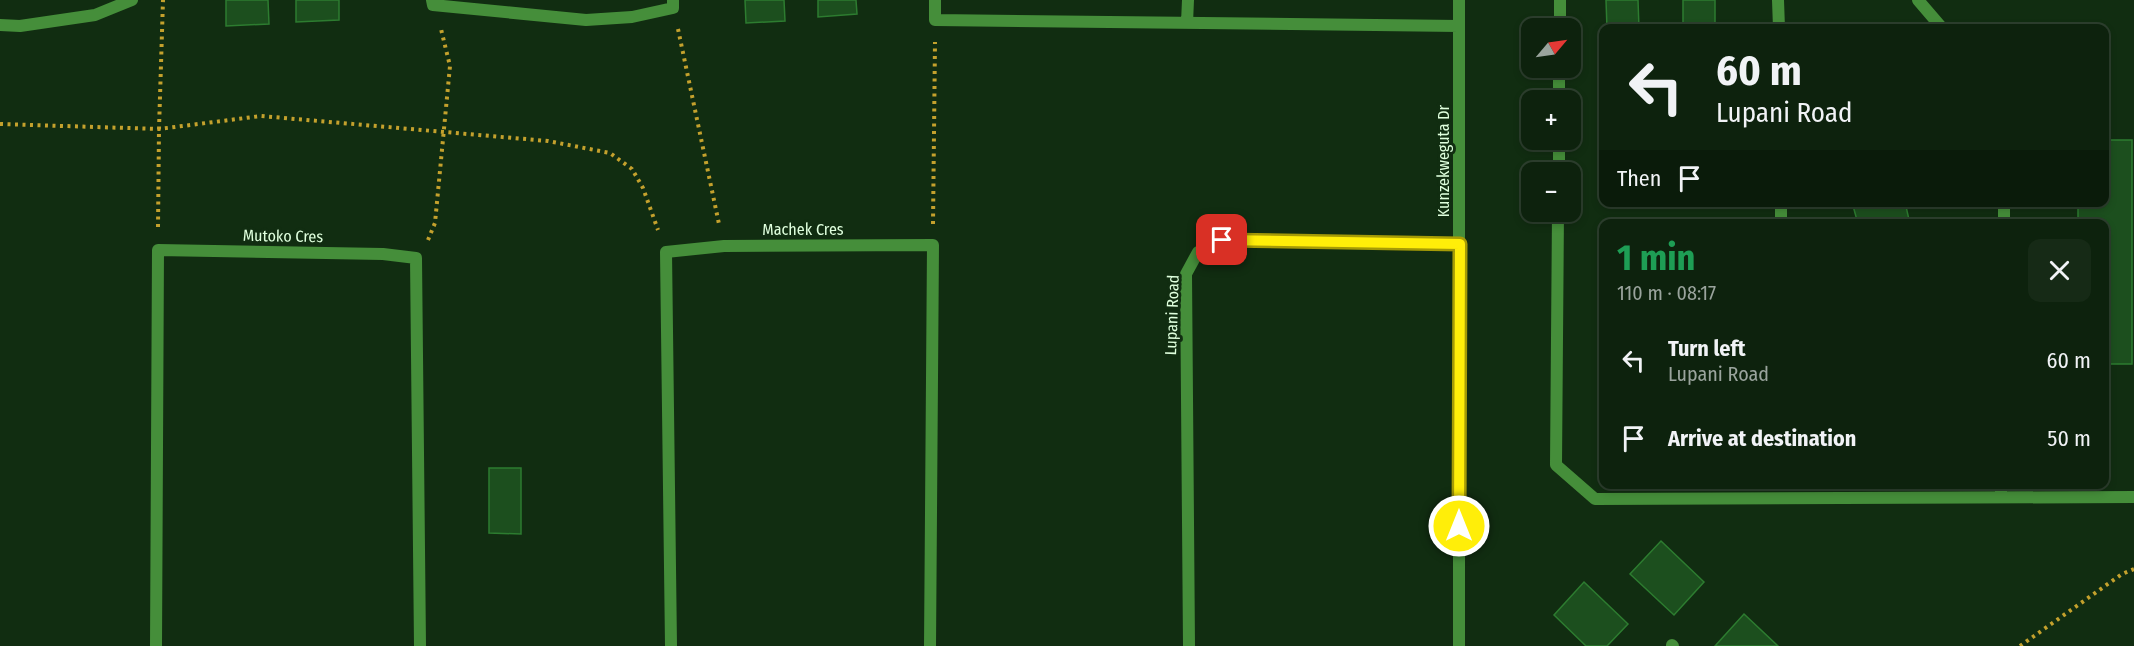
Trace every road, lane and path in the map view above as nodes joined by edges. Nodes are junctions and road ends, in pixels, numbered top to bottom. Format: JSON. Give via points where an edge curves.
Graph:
{"nodes":[{"id":1,"x":132,"y":0,"type":"edge"},
{"id":2,"x":163,"y":0,"type":"edge"},
{"id":3,"x":935,"y":0,"type":"edge"},
{"id":4,"x":1188,"y":0,"type":"edge"},
{"id":5,"x":1459,"y":0,"type":"edge"},
{"id":6,"x":1560,"y":0,"type":"edge"},
{"id":7,"x":1778,"y":0,"type":"edge"},
{"id":8,"x":1918,"y":0,"type":"edge"},
{"id":9,"x":433,"y":2,"type":"edge"},
{"id":10,"x":673,"y":4,"type":"edge"},
{"id":11,"x":1560,"y":18,"type":"edge"},
{"id":12,"x":935,"y":20,"type":"junction"},
{"id":13,"x":1187,"y":23,"type":"junction"},
{"id":14,"x":1779,"y":24,"type":"edge"},
{"id":15,"x":1939,"y":24,"type":"edge"},
{"id":16,"x":0,"y":25,"type":"edge"},
{"id":17,"x":1459,"y":26,"type":"junction"},
{"id":18,"x":0,"y":124,"type":"edge"},
{"id":19,"x":159,"y":129,"type":"junction"},
{"id":20,"x":444,"y":132,"type":"junction"},
{"id":21,"x":1558,"y":222,"type":"edge"},
{"id":22,"x":1460,"y":244,"type":"junction"},
{"id":23,"x":933,"y":245,"type":"junction"},
{"id":24,"x":724,"y":246,"type":"junction"},
{"id":25,"x":158,"y":250,"type":"junction"},
{"id":26,"x":666,"y":252,"type":"junction"},
{"id":27,"x":416,"y":258,"type":"junction"},
{"id":28,"x":1785,"y":489,"type":"edge"},
{"id":29,"x":2001,"y":491,"type":"edge"},
{"id":30,"x":2134,"y":497,"type":"edge"},
{"id":31,"x":1785,"y":498,"type":"junction"},
{"id":32,"x":2134,"y":569,"type":"edge"},
{"id":33,"x":156,"y":646,"type":"edge"},
{"id":34,"x":420,"y":646,"type":"edge"},
{"id":35,"x":671,"y":646,"type":"edge"},
{"id":36,"x":930,"y":646,"type":"edge"},
{"id":37,"x":1189,"y":646,"type":"edge"},
{"id":38,"x":1459,"y":646,"type":"edge"},
{"id":39,"x":2020,"y":646,"type":"edge"}],
"edges":[{"from":1,"to":16,"type":"street","via":[[95,15],[20,26]]},
{"from":2,"to":19,"type":"path"},
{"from":3,"to":12,"type":"street"},
{"from":4,"to":13,"type":"street"},
{"from":5,"to":17,"type":"street","name":"Kunzekweguta Dr"},
{"from":6,"to":11,"type":"street"},
{"from":7,"to":14,"type":"street"},
{"from":8,"to":15,"type":"street"},
{"from":9,"to":10,"type":"street","via":[[586,20],[632,17]]},
{"from":9,"to":20,"type":"path","via":[[450,66]]},
{"from":10,"to":24,"type":"path"},
{"from":12,"to":13,"type":"street"},
{"from":12,"to":23,"type":"path"},
{"from":13,"to":17,"type":"street"},
{"from":17,"to":22,"type":"street","name":"Kunzekweguta Dr"},
{"from":18,"to":19,"type":"path"},
{"from":19,"to":20,"type":"path","via":[[261,116]]},
{"from":19,"to":25,"type":"path"},
{"from":20,"to":26,"type":"path","via":[[548,141],[610,153],[632,169],[644,188]]},
{"from":20,"to":27,"type":"path","via":[[435,223]]},
{"from":21,"to":31,"type":"street","via":[[1556,465],[1595,499]]},
{"from":22,"to":37,"type":"street","name":"Lupani Road","via":[[1222,240],[1198,252],[1186,274]]},
{"from":22,"to":38,"type":"street","name":"Kunzekweguta Dr"},
{"from":23,"to":24,"type":"street","name":"Machek Cres"},
{"from":23,"to":36,"type":"street"},
{"from":24,"to":26,"type":"street","name":"Machek Cres"},
{"from":25,"to":27,"type":"street","name":"Mutoko Cres"},
{"from":25,"to":33,"type":"street"},
{"from":26,"to":35,"type":"street"},
{"from":27,"to":34,"type":"street"},
{"from":28,"to":31,"type":"street"},
{"from":29,"to":30,"type":"street"},
{"from":29,"to":31,"type":"street"},
{"from":32,"to":39,"type":"path"}]}
